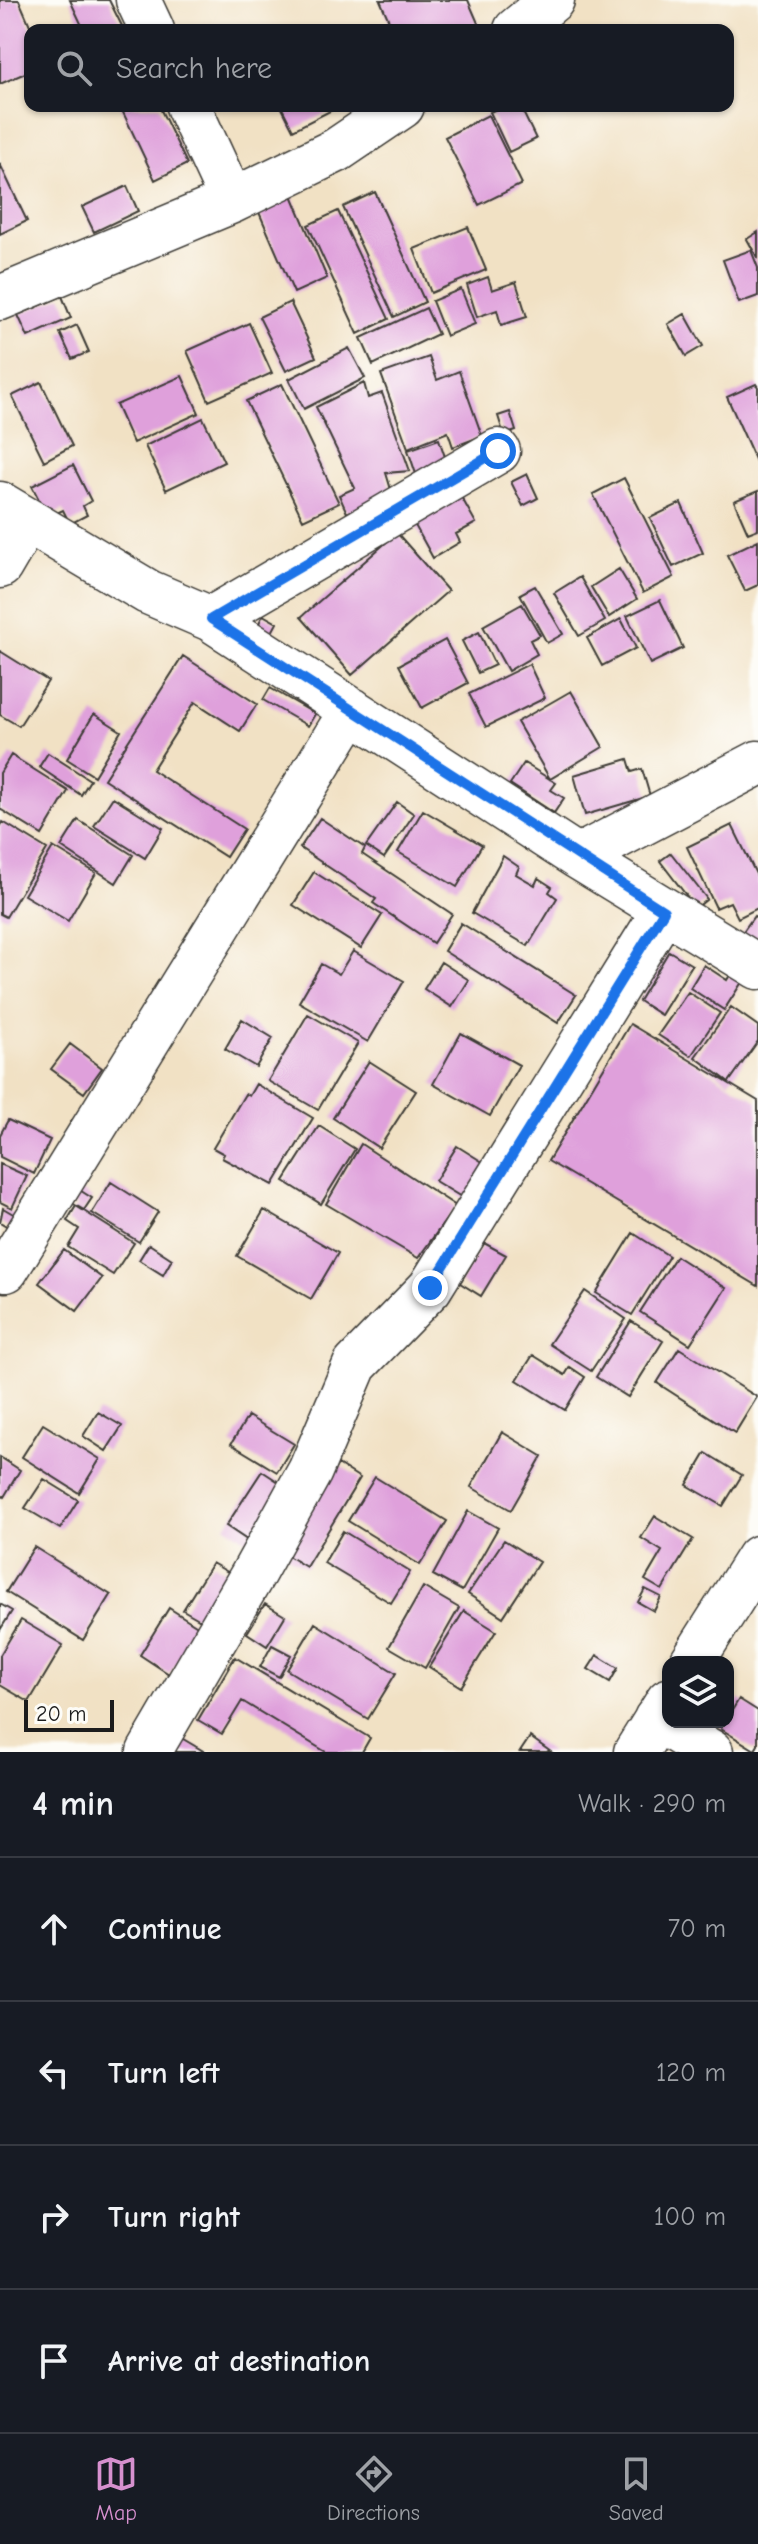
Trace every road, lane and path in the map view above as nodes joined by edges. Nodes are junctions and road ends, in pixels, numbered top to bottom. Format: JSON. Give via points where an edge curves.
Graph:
{"nodes":[{"id":1,"x":138,"y":0,"type":"edge"},
{"id":2,"x":552,"y":0,"type":"edge"},
{"id":3,"x":149,"y":24,"type":"edge"},
{"id":4,"x":523,"y":24,"type":"edge"},
{"id":5,"x":191,"y":112,"type":"edge"},
{"id":6,"x":393,"y":112,"type":"edge"},
{"id":7,"x":232,"y":201,"type":"junction"},
{"id":8,"x":0,"y":298,"type":"edge"},
{"id":9,"x":498,"y":451,"type":"dead end"},
{"id":10,"x":13,"y":512,"type":"edge"},
{"id":11,"x":0,"y":566,"type":"edge"},
{"id":12,"x":211,"y":619,"type":"junction"},
{"id":13,"x":352,"y":710,"type":"junction"},
{"id":14,"x":758,"y":763,"type":"edge"},
{"id":15,"x":578,"y":857,"type":"junction"},
{"id":16,"x":664,"y":911,"type":"junction"},
{"id":17,"x":758,"y":967,"type":"edge"},
{"id":18,"x":6,"y":1270,"type":"dead end"},
{"id":19,"x":758,"y":1558,"type":"edge"},
{"id":20,"x":696,"y":1656,"type":"edge"},
{"id":21,"x":653,"y":1724,"type":"edge"},
{"id":22,"x":149,"y":1752,"type":"edge"},
{"id":23,"x":711,"y":1752,"type":"edge"}],
"edges":[{"from":1,"to":3,"type":"street"},
{"from":2,"to":4,"type":"street"},
{"from":5,"to":7,"type":"street"},
{"from":6,"to":7,"type":"street","via":[[337,150]]},
{"from":7,"to":8,"type":"street"},
{"from":9,"to":12,"type":"street"},
{"from":10,"to":11,"type":"street"},
{"from":10,"to":12,"type":"street","via":[[148,592]]},
{"from":12,"to":13,"type":"street"},
{"from":13,"to":15,"type":"street"},
{"from":13,"to":18,"type":"street"},
{"from":14,"to":15,"type":"street"},
{"from":15,"to":16,"type":"street"},
{"from":16,"to":17,"type":"street"},
{"from":16,"to":22,"type":"street","via":[[430,1288],[355,1365],[310,1471]]},
{"from":19,"to":20,"type":"street"},
{"from":21,"to":23,"type":"street"}]}
